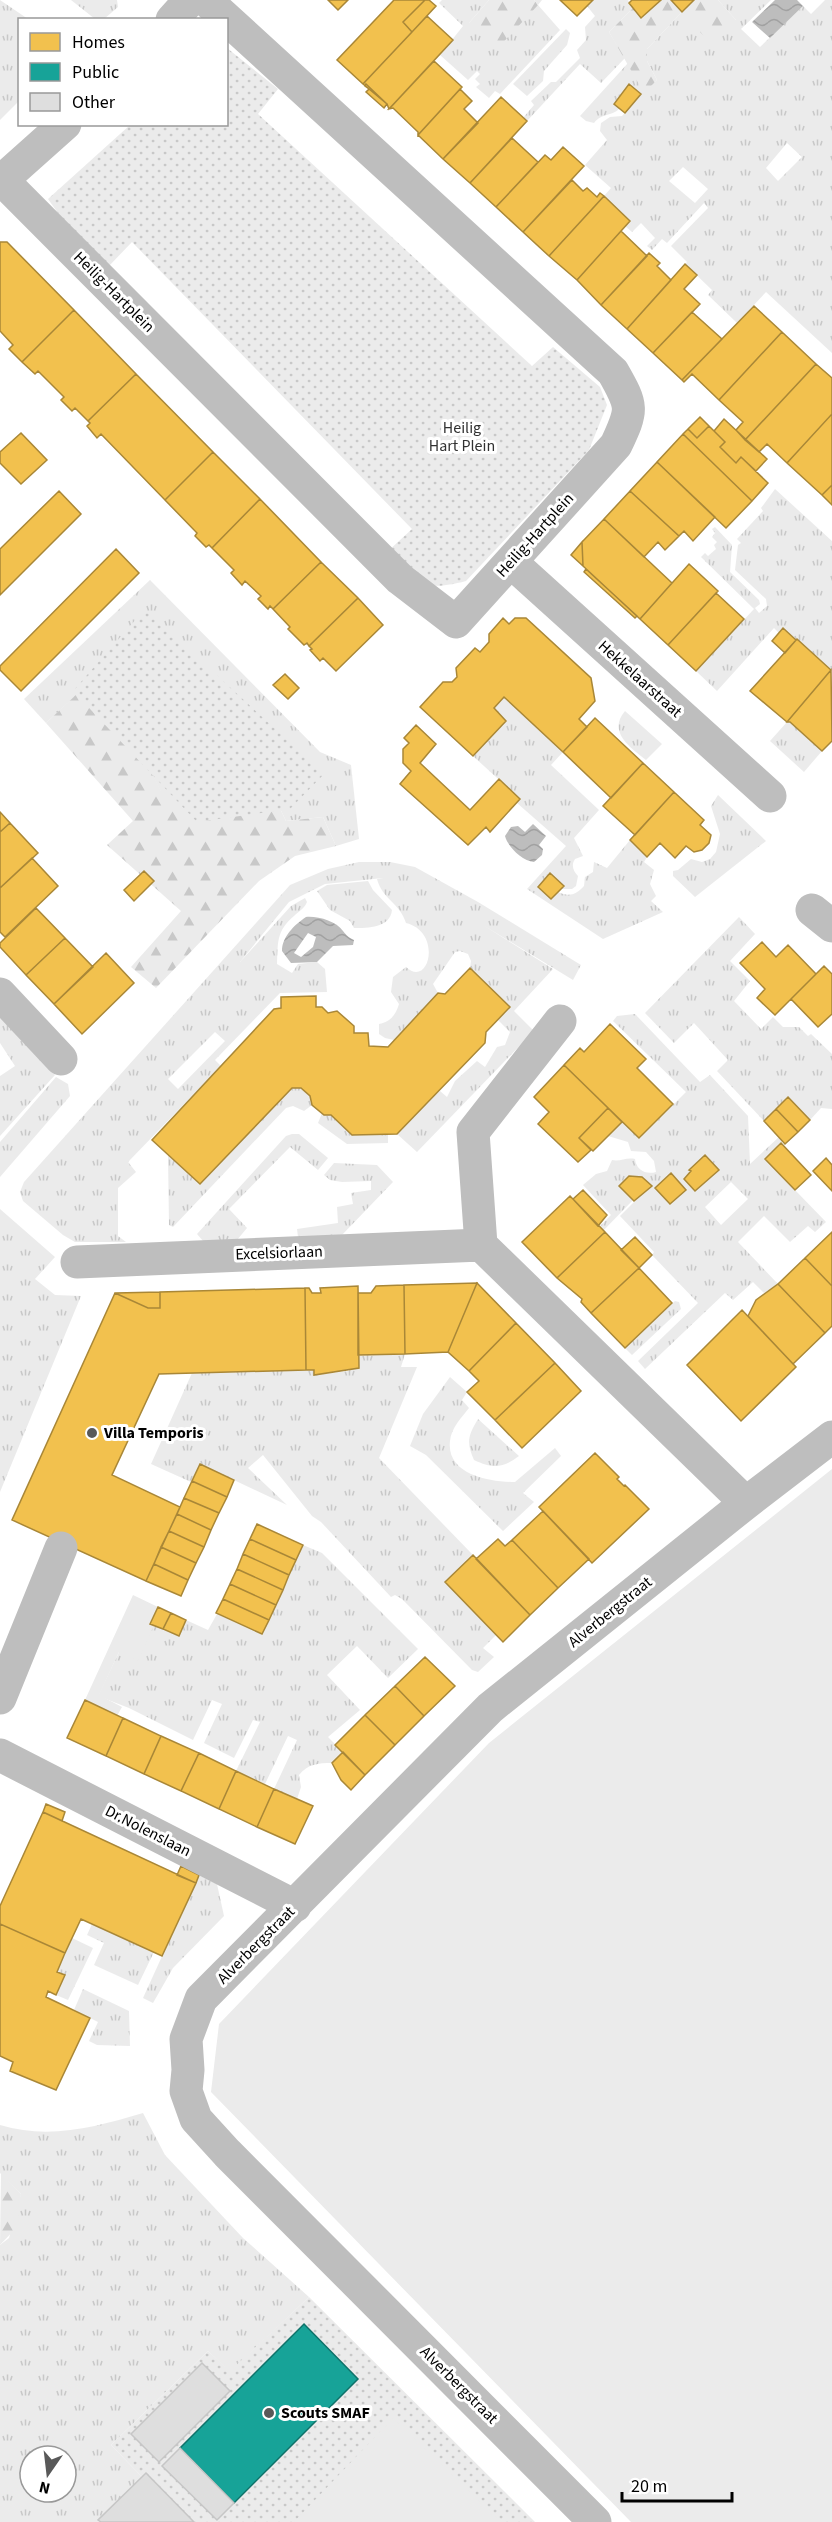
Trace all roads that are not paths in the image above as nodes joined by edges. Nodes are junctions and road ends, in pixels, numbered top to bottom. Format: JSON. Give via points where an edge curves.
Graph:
{"nodes":[{"id":1,"x":189,"y":0,"type":"edge"},
{"id":2,"x":206,"y":0,"type":"edge"},
{"id":3,"x":174,"y":18,"type":"edge"},
{"id":4,"x":226,"y":18,"type":"edge"},
{"id":5,"x":228,"y":20,"type":"edge"},
{"id":6,"x":62,"y":126,"type":"edge"},
{"id":7,"x":1,"y":181,"type":"edge"},
{"id":8,"x":511,"y":562,"type":"junction"},
{"id":9,"x":770,"y":796,"type":"dead end"},
{"id":10,"x":0,"y":994,"type":"edge"},
{"id":11,"x":560,"y":1022,"type":"dead end"},
{"id":12,"x":61,"y":1059,"type":"dead end"},
{"id":13,"x":480,"y":1245,"type":"junction"},
{"id":14,"x":77,"y":1262,"type":"dead end"},
{"id":15,"x":832,"y":1437,"type":"edge"},
{"id":16,"x":746,"y":1503,"type":"junction"},
{"id":17,"x":61,"y":1548,"type":"dead end"},
{"id":18,"x":0,"y":1698,"type":"edge"},
{"id":19,"x":0,"y":1755,"type":"edge"},
{"id":20,"x":295,"y":1906,"type":"junction"},
{"id":21,"x":595,"y":2522,"type":"edge"}],
"edges":[{"from":1,"to":3,"type":"street"},
{"from":2,"to":4,"type":"street","name":"Heilig-Hartplein"},
{"from":5,"to":8,"type":"street","name":"Heilig-Hartplein","via":[[613,372],[628,399],[628,420],[616,445]]},
{"from":6,"to":7,"type":"street"},
{"from":7,"to":8,"type":"street","name":"Heilig-Hartplein","via":[[400,579],[456,622]]},
{"from":8,"to":9,"type":"street","name":"Hekkelaarstraat"},
{"from":10,"to":12,"type":"street"},
{"from":11,"to":13,"type":"street","via":[[473,1132]]},
{"from":13,"to":14,"type":"street","name":"Excelsiorlaan"},
{"from":13,"to":16,"type":"street"},
{"from":15,"to":16,"type":"street","name":"Alverbergstraat"},
{"from":16,"to":20,"type":"street","name":"Alverbergstraat","via":[[490,1708]]},
{"from":17,"to":18,"type":"street"},
{"from":19,"to":20,"type":"street","name":"Dr.Nolenslaan"},
{"from":20,"to":21,"type":"street","name":"Alverbergstraat","via":[[201,1999],[186,2039],[186,2091],[196,2119]]}]}
